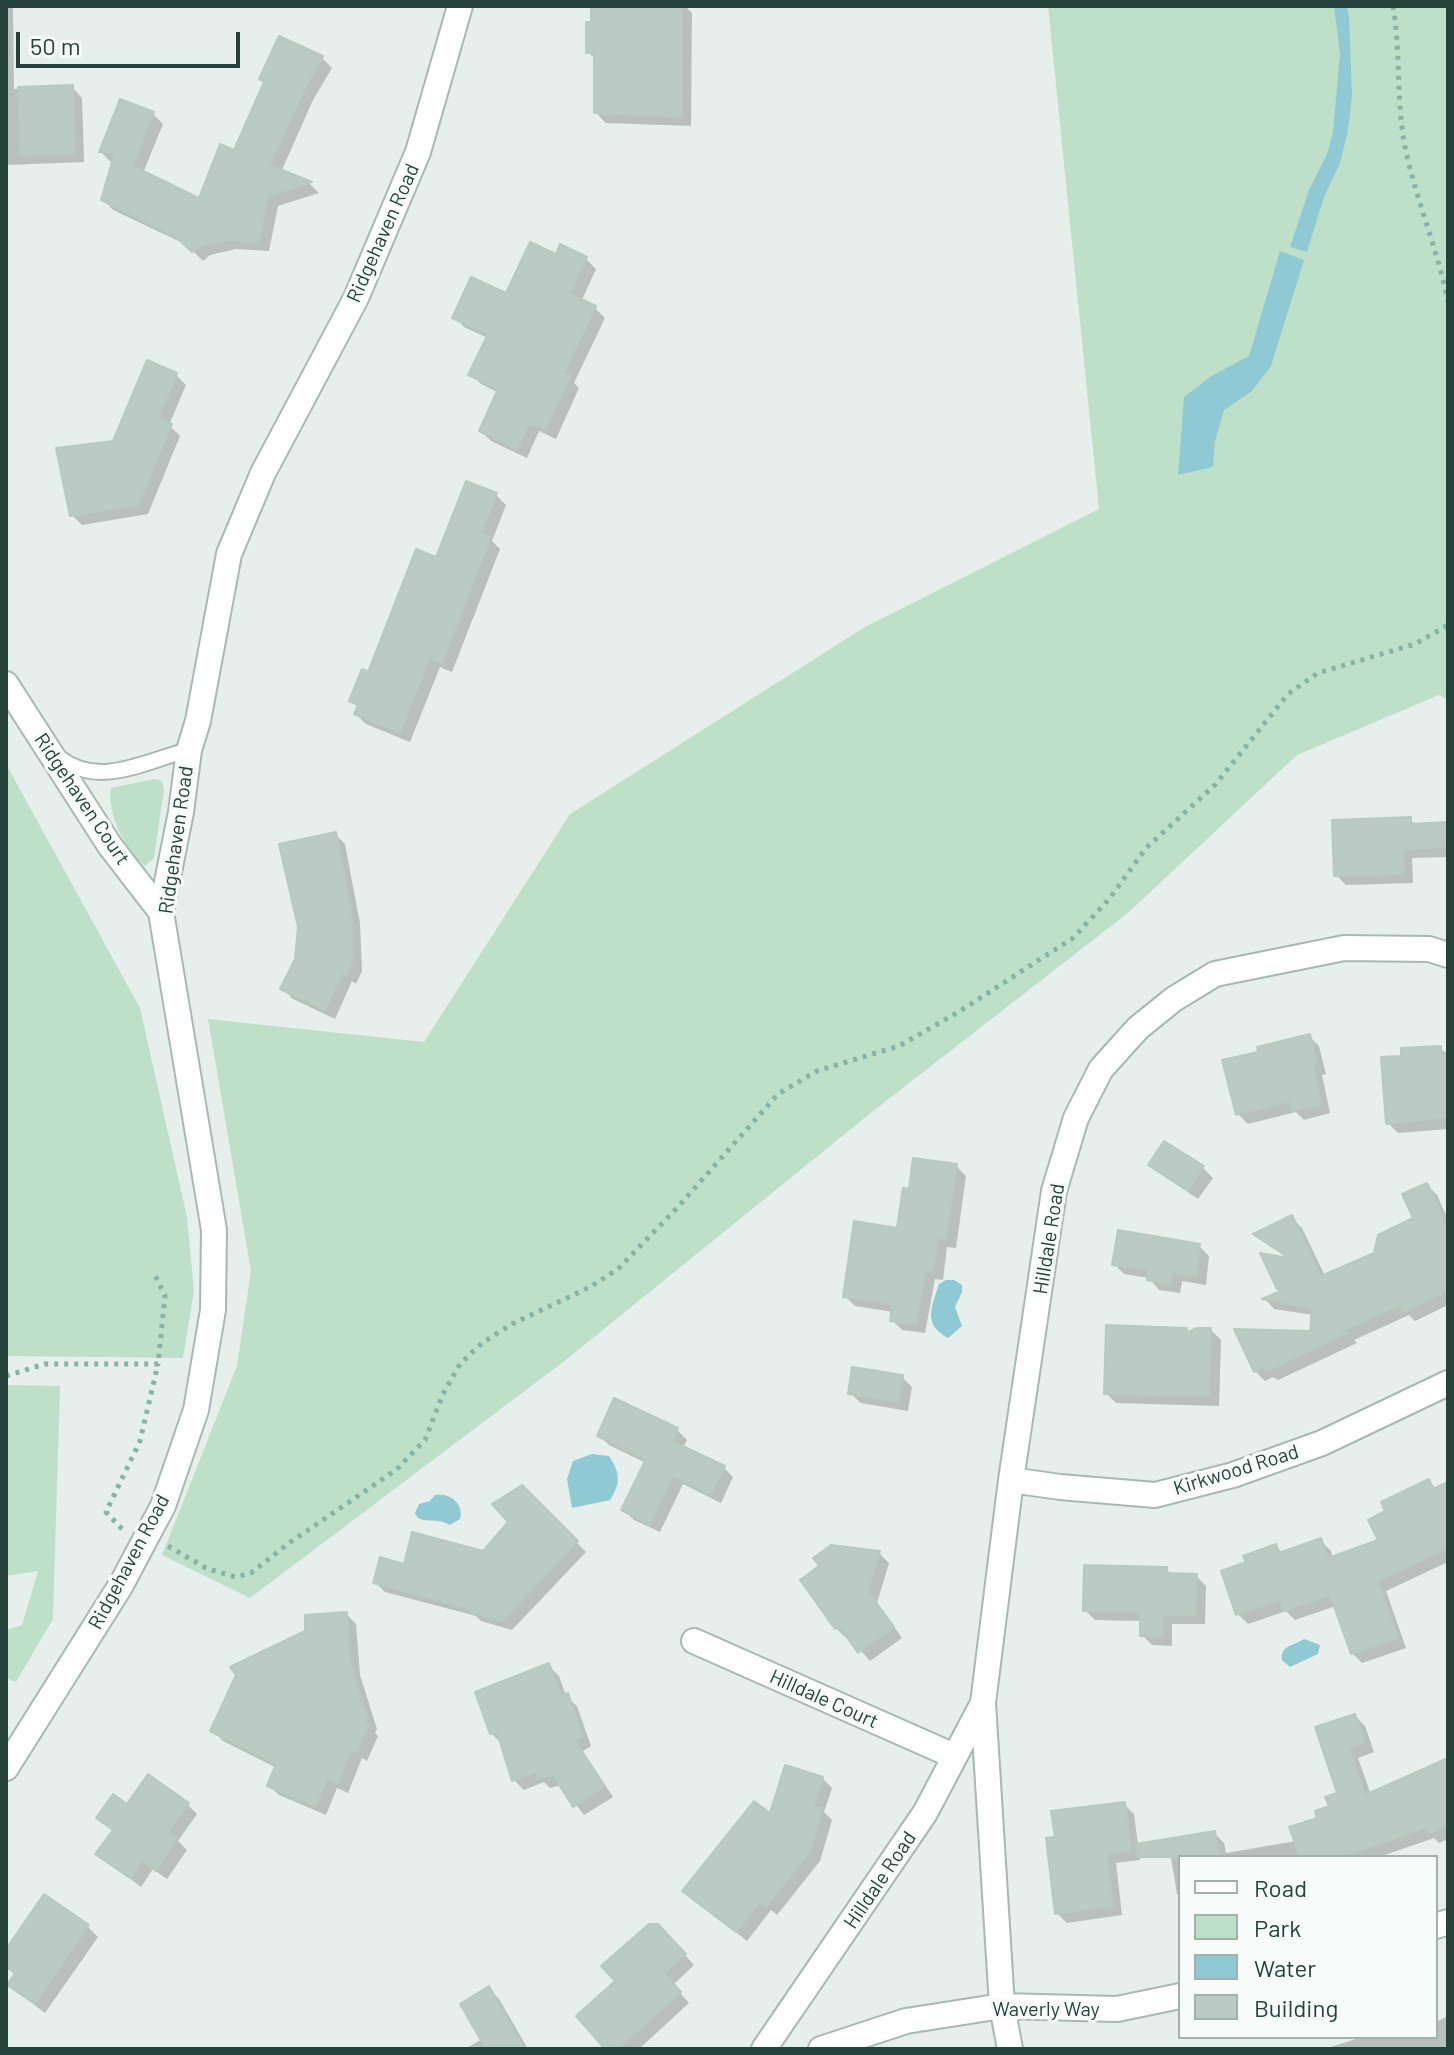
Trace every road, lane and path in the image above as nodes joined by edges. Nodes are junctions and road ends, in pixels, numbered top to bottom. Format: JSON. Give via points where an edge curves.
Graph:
{"nodes":[{"id":1,"x":460,"y":6,"type":"edge"},
{"id":2,"x":1393,"y":6,"type":"edge"},
{"id":3,"x":1448,"y":302,"type":"edge"},
{"id":4,"x":1448,"y":625,"type":"edge"},
{"id":5,"x":6,"y":684,"type":"edge"},
{"id":6,"x":47,"y":748,"type":"junction"},
{"id":7,"x":189,"y":750,"type":"junction"},
{"id":8,"x":161,"y":912,"type":"junction"},
{"id":9,"x":1448,"y":955,"type":"edge"},
{"id":10,"x":154,"y":1273,"type":"dead end"},
{"id":11,"x":158,"y":1364,"type":"junction"},
{"id":12,"x":6,"y":1376,"type":"edge"},
{"id":13,"x":1448,"y":1383,"type":"edge"},
{"id":14,"x":1011,"y":1480,"type":"junction"},
{"id":15,"x":148,"y":1534,"type":"junction"},
{"id":16,"x":694,"y":1641,"type":"dead end"},
{"id":17,"x":983,"y":1703,"type":"junction"},
{"id":18,"x":954,"y":1756,"type":"junction"},
{"id":19,"x":6,"y":1768,"type":"edge"},
{"id":20,"x":1178,"y":1996,"type":"edge"},
{"id":21,"x":1002,"y":2006,"type":"junction"},
{"id":22,"x":764,"y":2049,"type":"edge"},
{"id":23,"x":821,"y":2049,"type":"edge"},
{"id":24,"x":1010,"y":2049,"type":"edge"}],
"edges":[{"from":1,"to":7,"type":"street","name":"Ridgehaven Road","via":[[418,152],[356,298],[263,473],[229,554]]},
{"from":2,"to":3,"type":"path","via":[[1405,145]]},
{"from":4,"to":15,"type":"path","via":[[1415,644],[1318,673],[1288,694],[1215,785],[1146,848],[1073,938],[899,1046],[817,1071],[778,1094],[618,1269],[482,1343],[460,1364],[425,1440],[396,1470],[251,1573],[235,1577],[206,1568]]},
{"from":5,"to":6,"type":"street","name":"Ridgehaven Court"},
{"from":6,"to":7,"type":"lane","via":[[71,767],[103,773]]},
{"from":6,"to":8,"type":"street","name":"Ridgehaven Court","via":[[110,846]]},
{"from":7,"to":8,"type":"street","name":"Ridgehaven Road"},
{"from":8,"to":15,"type":"street","name":"Ridgehaven Road","via":[[214,1230],[213,1310],[196,1410]]},
{"from":9,"to":14,"type":"street","name":"Hilldale Road","via":[[1429,949],[1344,948],[1215,974],[1138,1028],[1101,1069],[1076,1118],[1054,1191]]},
{"from":10,"to":11,"type":"path","via":[[165,1296]]},
{"from":11,"to":12,"type":"path","via":[[45,1364]]},
{"from":11,"to":15,"type":"path","via":[[140,1441],[106,1512],[123,1530]]},
{"from":13,"to":14,"type":"street","name":"Kirkwood Road","via":[[1322,1443],[1233,1475],[1155,1495]]},
{"from":14,"to":17,"type":"street","name":"Hilldale Road"},
{"from":15,"to":19,"type":"street","name":"Ridgehaven Road"},
{"from":16,"to":18,"type":"street","name":"Hilldale Court"},
{"from":17,"to":18,"type":"street","name":"Hilldale Road"},
{"from":17,"to":21,"type":"street","name":"Hilldale Road"},
{"from":18,"to":22,"type":"street","name":"Hilldale Road","via":[[925,1813]]},
{"from":20,"to":21,"type":"street","name":"Waverly Way","via":[[1117,2009]]},
{"from":21,"to":23,"type":"street","name":"Waverly Way","via":[[906,2021]]},
{"from":21,"to":24,"type":"street","name":"Hilldale Road"}]}
